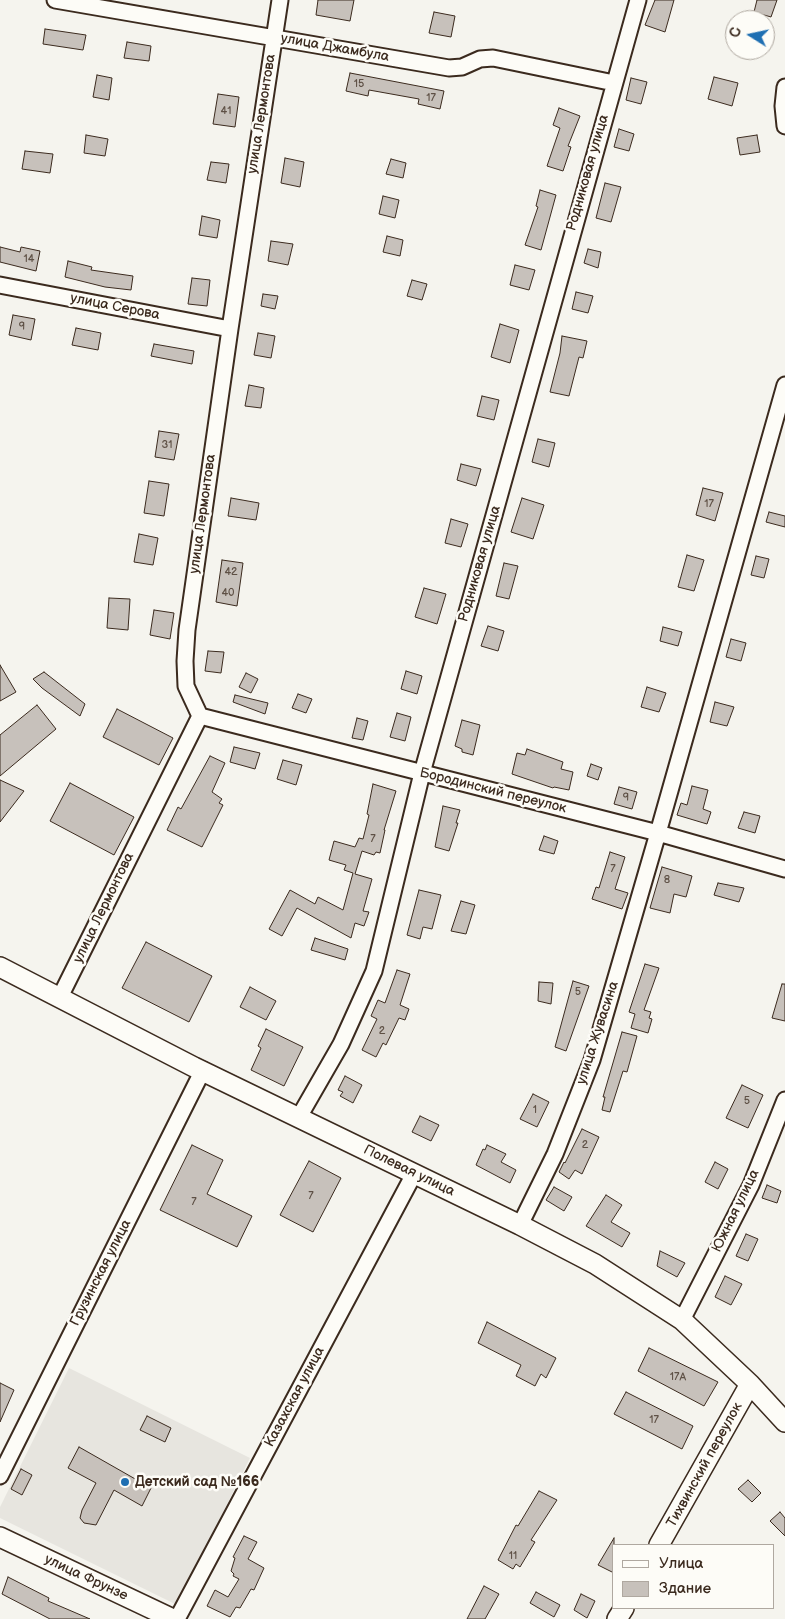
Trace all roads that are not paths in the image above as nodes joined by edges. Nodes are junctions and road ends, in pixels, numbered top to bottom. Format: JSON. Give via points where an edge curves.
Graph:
{"nodes":[{"id":1,"x":55,"y":0,"type":"edge"},
{"id":2,"x":280,"y":0,"type":"edge"},
{"id":3,"x":638,"y":0,"type":"edge"},
{"id":4,"x":273,"y":38,"type":"junction"},
{"id":5,"x":614,"y":82,"type":"junction"},
{"id":6,"x":785,"y":87,"type":"edge"},
{"id":7,"x":785,"y":126,"type":"edge"},
{"id":8,"x":0,"y":286,"type":"edge"},
{"id":9,"x":230,"y":330,"type":"junction"},
{"id":10,"x":785,"y":385,"type":"edge"},
{"id":11,"x":200,"y":716,"type":"junction"},
{"id":12,"x":422,"y":773,"type":"junction"},
{"id":13,"x":658,"y":833,"type":"junction"},
{"id":14,"x":785,"y":870,"type":"edge"},
{"id":15,"x":0,"y":967,"type":"edge"},
{"id":16,"x":60,"y":997,"type":"junction"},
{"id":17,"x":203,"y":1070,"type":"junction"},
{"id":18,"x":785,"y":1100,"type":"edge"},
{"id":19,"x":299,"y":1117,"type":"junction"},
{"id":20,"x":414,"y":1174,"type":"junction"},
{"id":21,"x":520,"y":1225,"type":"junction"},
{"id":22,"x":682,"y":1320,"type":"junction"},
{"id":23,"x":750,"y":1384,"type":"junction"},
{"id":24,"x":785,"y":1422,"type":"edge"},
{"id":25,"x":0,"y":1476,"type":"edge"},
{"id":26,"x":0,"y":1537,"type":"edge"},
{"id":27,"x":660,"y":1544,"type":"edge"},
{"id":28,"x":173,"y":1619,"type":"edge"},
{"id":29,"x":177,"y":1619,"type":"edge"}],
"edges":[{"from":1,"to":4,"type":"street","name":"улица Джамбула"},
{"from":2,"to":4,"type":"street","name":"улица Лермонтова"},
{"from":3,"to":5,"type":"street","name":"Родниковая улица"},
{"from":4,"to":5,"type":"street","name":"улица Джамбула","via":[[449,68],[493,58]]},
{"from":4,"to":9,"type":"street","name":"улица Лермонтова"},
{"from":5,"to":12,"type":"street","name":"Родниковая улица"},
{"from":6,"to":7,"type":"street"},
{"from":8,"to":9,"type":"street","name":"улица Серова"},
{"from":9,"to":11,"type":"street","name":"улица Лермонтова","via":[[186,638],[186,686]]},
{"from":10,"to":13,"type":"street","name":"улица Жувасина"},
{"from":11,"to":12,"type":"street","name":"Бородинский переулок"},
{"from":11,"to":16,"type":"street","name":"улица Лермонтова"},
{"from":12,"to":13,"type":"street","name":"Бородинский переулок"},
{"from":12,"to":19,"type":"street","name":"Родниковая улица","via":[[374,971],[341,1044]]},
{"from":13,"to":14,"type":"street","name":"Бородинский переулок"},
{"from":13,"to":21,"type":"street","name":"улица Жувасина","via":[[592,1060],[556,1154]]},
{"from":15,"to":16,"type":"street","name":"Полевая улица"},
{"from":16,"to":17,"type":"street","name":"Полевая улица"},
{"from":17,"to":19,"type":"street","name":"Полевая улица"},
{"from":17,"to":25,"type":"street","name":"Грузинская улица"},
{"from":18,"to":22,"type":"street","name":"Южная улица","via":[[751,1185]]},
{"from":19,"to":20,"type":"street","name":"Полевая улица"},
{"from":20,"to":21,"type":"street","name":"Полевая улица"},
{"from":20,"to":29,"type":"street","name":"Казахская улица"},
{"from":21,"to":22,"type":"street","name":"Полевая улица","via":[[595,1264]]},
{"from":22,"to":23,"type":"street","name":"Полевая улица"},
{"from":23,"to":24,"type":"street","name":"Полевая улица"},
{"from":23,"to":27,"type":"street","name":"Тихвинский переулок"},
{"from":26,"to":28,"type":"street","name":"улица Фрунзе"}]}
